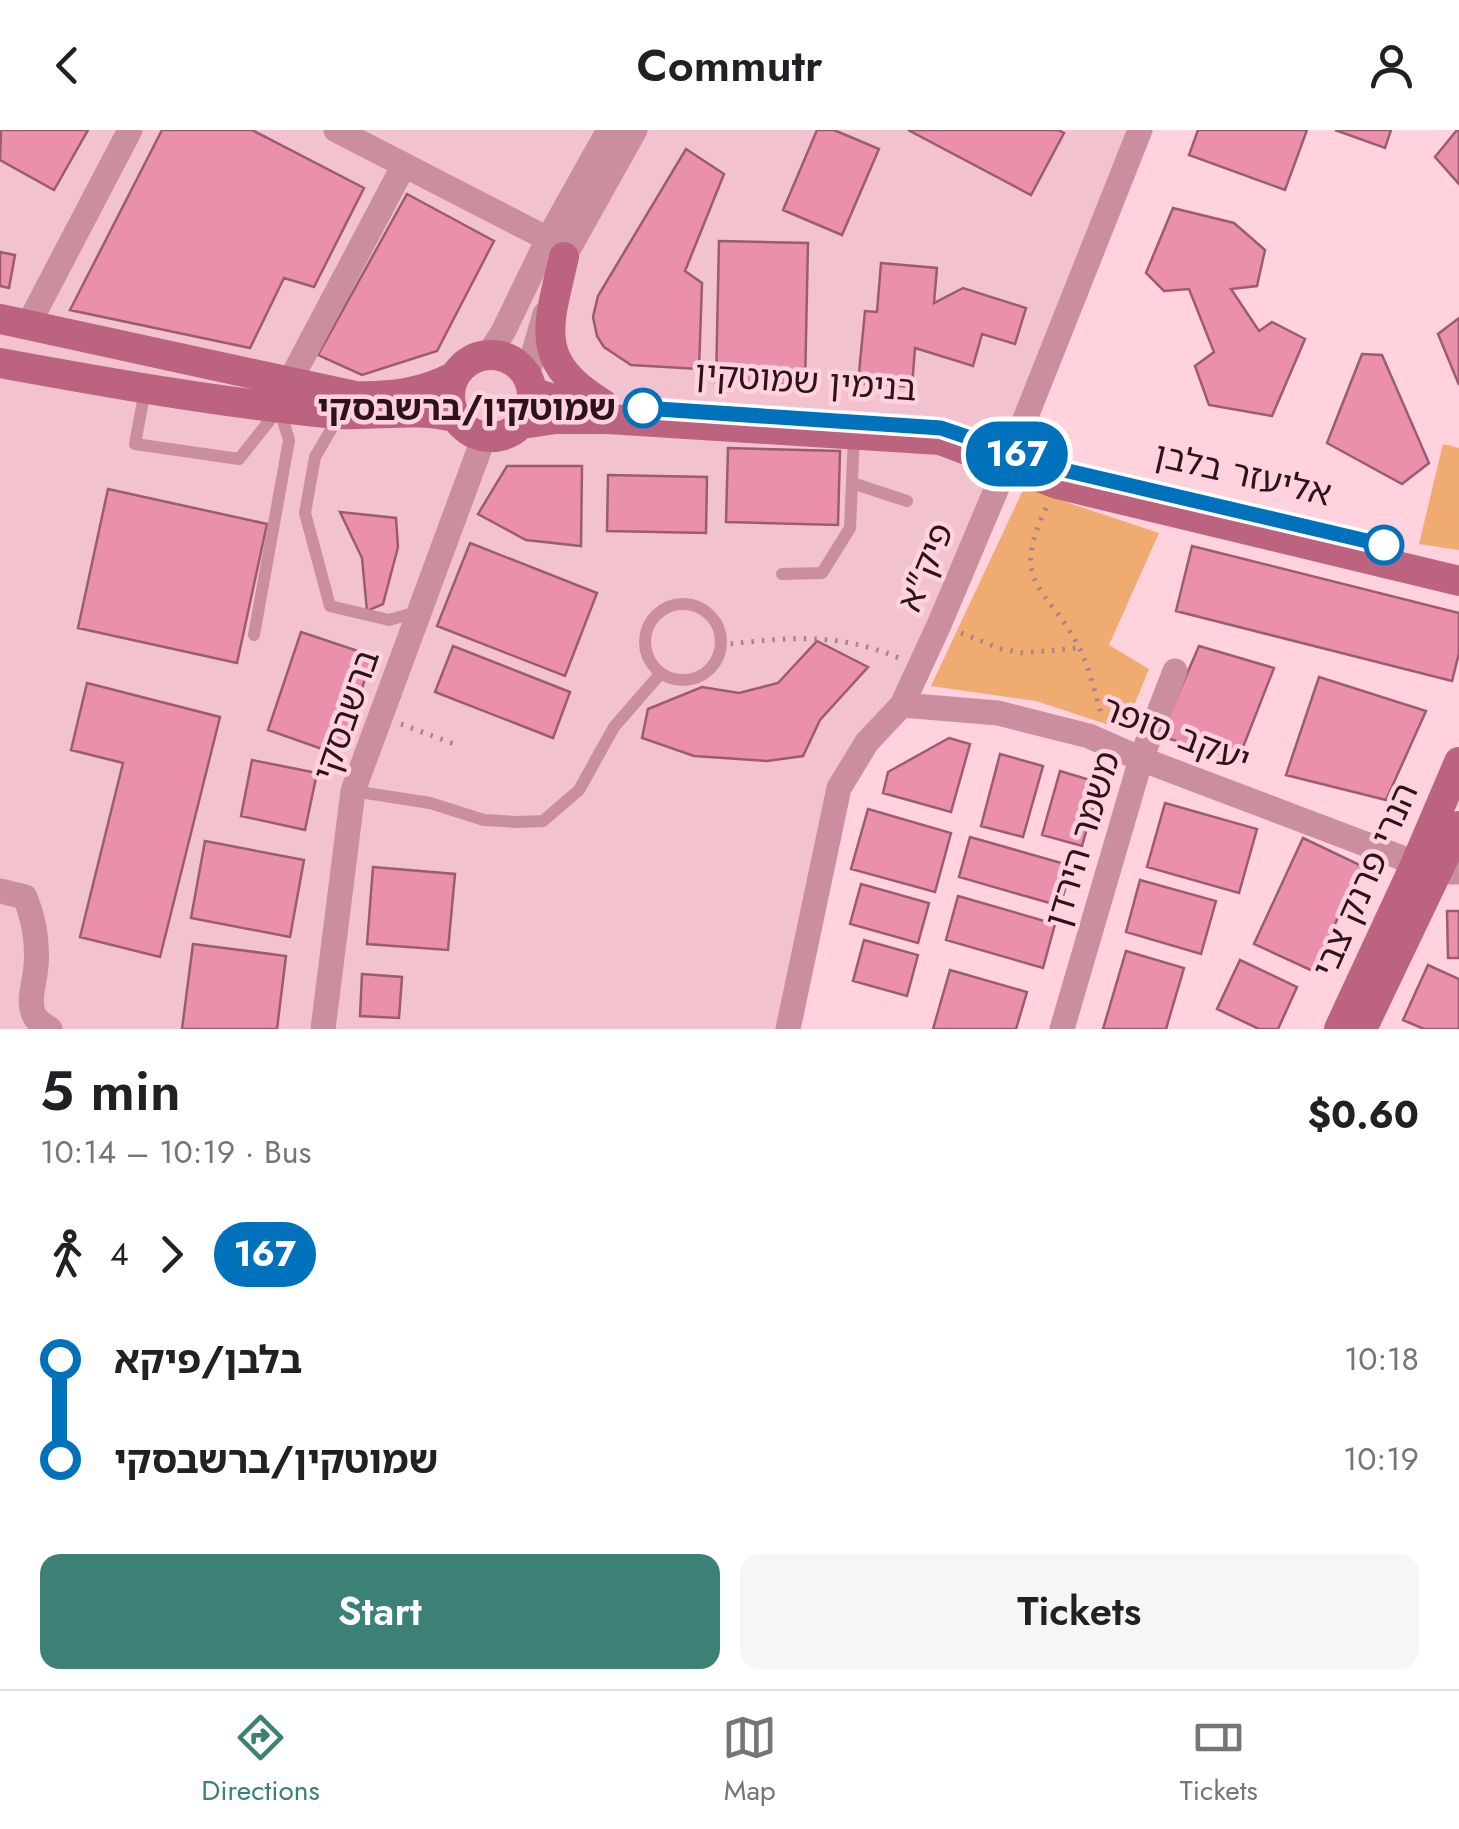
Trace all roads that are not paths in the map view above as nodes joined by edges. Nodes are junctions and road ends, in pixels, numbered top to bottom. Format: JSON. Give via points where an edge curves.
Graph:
{"nodes":[{"id":1,"x":130,"y":130,"type":"edge"},
{"id":2,"x":336,"y":130,"type":"edge"},
{"id":3,"x":609,"y":130,"type":"edge"},
{"id":4,"x":635,"y":130,"type":"edge"},
{"id":5,"x":1140,"y":130,"type":"edge"},
{"id":6,"x":404,"y":165,"type":"junction"},
{"id":7,"x":556,"y":248,"type":"junction"},
{"id":8,"x":14,"y":322,"type":"edge"},
{"id":9,"x":488,"y":355,"type":"junction"},
{"id":10,"x":0,"y":363,"type":"edge"},
{"id":11,"x":455,"y":376,"type":"junction"},
{"id":12,"x":530,"y":384,"type":"junction"},
{"id":13,"x":145,"y":390,"type":"junction"},
{"id":14,"x":285,"y":395,"type":"junction"},
{"id":15,"x":606,"y":406,"type":"junction"},
{"id":16,"x":340,"y":415,"type":"junction"},
{"id":17,"x":457,"y":418,"type":"junction"},
{"id":18,"x":522,"y":424,"type":"junction"},
{"id":19,"x":854,"y":435,"type":"junction"},
{"id":20,"x":484,"y":437,"type":"junction"},
{"id":21,"x":1009,"y":459,"type":"junction"},
{"id":22,"x":852,"y":483,"type":"junction"},
{"id":23,"x":907,"y":501,"type":"dead end"},
{"id":24,"x":1459,"y":563,"type":"edge"},
{"id":25,"x":782,"y":574,"type":"dead end"},
{"id":26,"x":1459,"y":580,"type":"edge"},
{"id":27,"x":419,"y":612,"type":"junction"},
{"id":28,"x":254,"y":635,"type":"dead end"},
{"id":29,"x":1176,"y":672,"type":"dead end"},
{"id":30,"x":661,"y":673,"type":"junction"},
{"id":31,"x":902,"y":705,"type":"junction"},
{"id":32,"x":1141,"y":760,"type":"junction"},
{"id":33,"x":1459,"y":762,"type":"edge"},
{"id":34,"x":353,"y":791,"type":"junction"},
{"id":35,"x":1459,"y":826,"type":"edge"},
{"id":36,"x":1438,"y":869,"type":"edge"},
{"id":37,"x":0,"y":890,"type":"edge"},
{"id":38,"x":50,"y":1029,"type":"edge"},
{"id":39,"x":323,"y":1029,"type":"edge"},
{"id":40,"x":788,"y":1029,"type":"edge"},
{"id":41,"x":1062,"y":1029,"type":"edge"},
{"id":42,"x":1339,"y":1029,"type":"edge"},
{"id":43,"x":1362,"y":1029,"type":"edge"}],
"edges":[{"from":1,"to":8,"type":"street"},
{"from":2,"to":6,"type":"street"},
{"from":3,"to":7,"type":"street"},
{"from":4,"to":7,"type":"street"},
{"from":5,"to":21,"type":"street","name":"פיק\"א"},
{"from":6,"to":7,"type":"street"},
{"from":6,"to":14,"type":"street"},
{"from":7,"to":9,"type":"street"},
{"from":7,"to":12,"type":"street"},
{"from":7,"to":15,"type":"street","via":[[548,326],[555,360],[582,392]]},
{"from":8,"to":14,"type":"street"},
{"from":9,"to":11,"type":"street"},
{"from":9,"to":12,"type":"street","via":[[514,362]]},
{"from":10,"to":13,"type":"street"},
{"from":11,"to":14,"type":"street","via":[[389,396],[317,389]]},
{"from":11,"to":17,"type":"street","via":[[450,398]]},
{"from":12,"to":15,"type":"street","name":"בנימין שמוטקין","via":[[562,402]]},
{"from":12,"to":18,"type":"street","via":[[532,404]]},
{"from":13,"to":14,"type":"street"},
{"from":13,"to":14,"type":"lane","via":[[135,444],[239,459]]},
{"from":14,"to":16,"type":"street"},
{"from":14,"to":28,"type":"lane","via":[[289,440]]},
{"from":15,"to":21,"type":"street","name":"בנימין שמוטקין","via":[[941,428]]},
{"from":16,"to":17,"type":"street","via":[[428,412]]},
{"from":16,"to":27,"type":"lane","via":[[315,457],[304,514],[330,606],[389,620]]},
{"from":17,"to":20,"type":"street"},
{"from":18,"to":19,"type":"street","name":"בנימין שמוטקין","via":[[608,419]]},
{"from":18,"to":20,"type":"street","via":[[505,436]]},
{"from":19,"to":21,"type":"street","name":"בנימין שמוטקין","via":[[940,440]]},
{"from":19,"to":22,"type":"lane"},
{"from":20,"to":27,"type":"street","name":"ברשבסקי"},
{"from":21,"to":24,"type":"street","name":"אליעזר בלבן"},
{"from":21,"to":26,"type":"street","name":"אליעזר בלבן","via":[[1057,484]]},
{"from":21,"to":31,"type":"street","name":"פיק\"א"},
{"from":22,"to":23,"type":"lane"},
{"from":22,"to":25,"type":"lane","via":[[850,528],[822,573]]},
{"from":27,"to":34,"type":"street","name":"ברשבסקי"},
{"from":29,"to":32,"type":"street","name":"משמר הירדן"},
{"from":30,"to":30,"type":"lane","via":[[644,642],[652,620],[670,606],[705,611],[719,632],[717,658],[686,680]]},
{"from":30,"to":34,"type":"lane","via":[[614,727],[579,790],[544,820],[484,820]]},
{"from":31,"to":32,"type":"street","name":"יעקב סופר","via":[[998,713],[1089,736]]},
{"from":31,"to":40,"type":"street","name":"פיק\"א","via":[[867,742],[839,788]]},
{"from":32,"to":36,"type":"street","name":"יעקב סופר"},
{"from":32,"to":41,"type":"street","name":"משמר הירדן"},
{"from":33,"to":36,"type":"street","name":"הנרי פרנק צבי"},
{"from":34,"to":39,"type":"street","name":"ברשבסקי"},
{"from":35,"to":36,"type":"street","name":"הנרי פרנק צבי"},
{"from":36,"to":42,"type":"street","name":"הנרי פרנק צבי"},
{"from":36,"to":43,"type":"street","name":"הנרי פרנק צבי"},
{"from":37,"to":38,"type":"street","via":[[25,897],[32,915],[34,1016]]}]}
